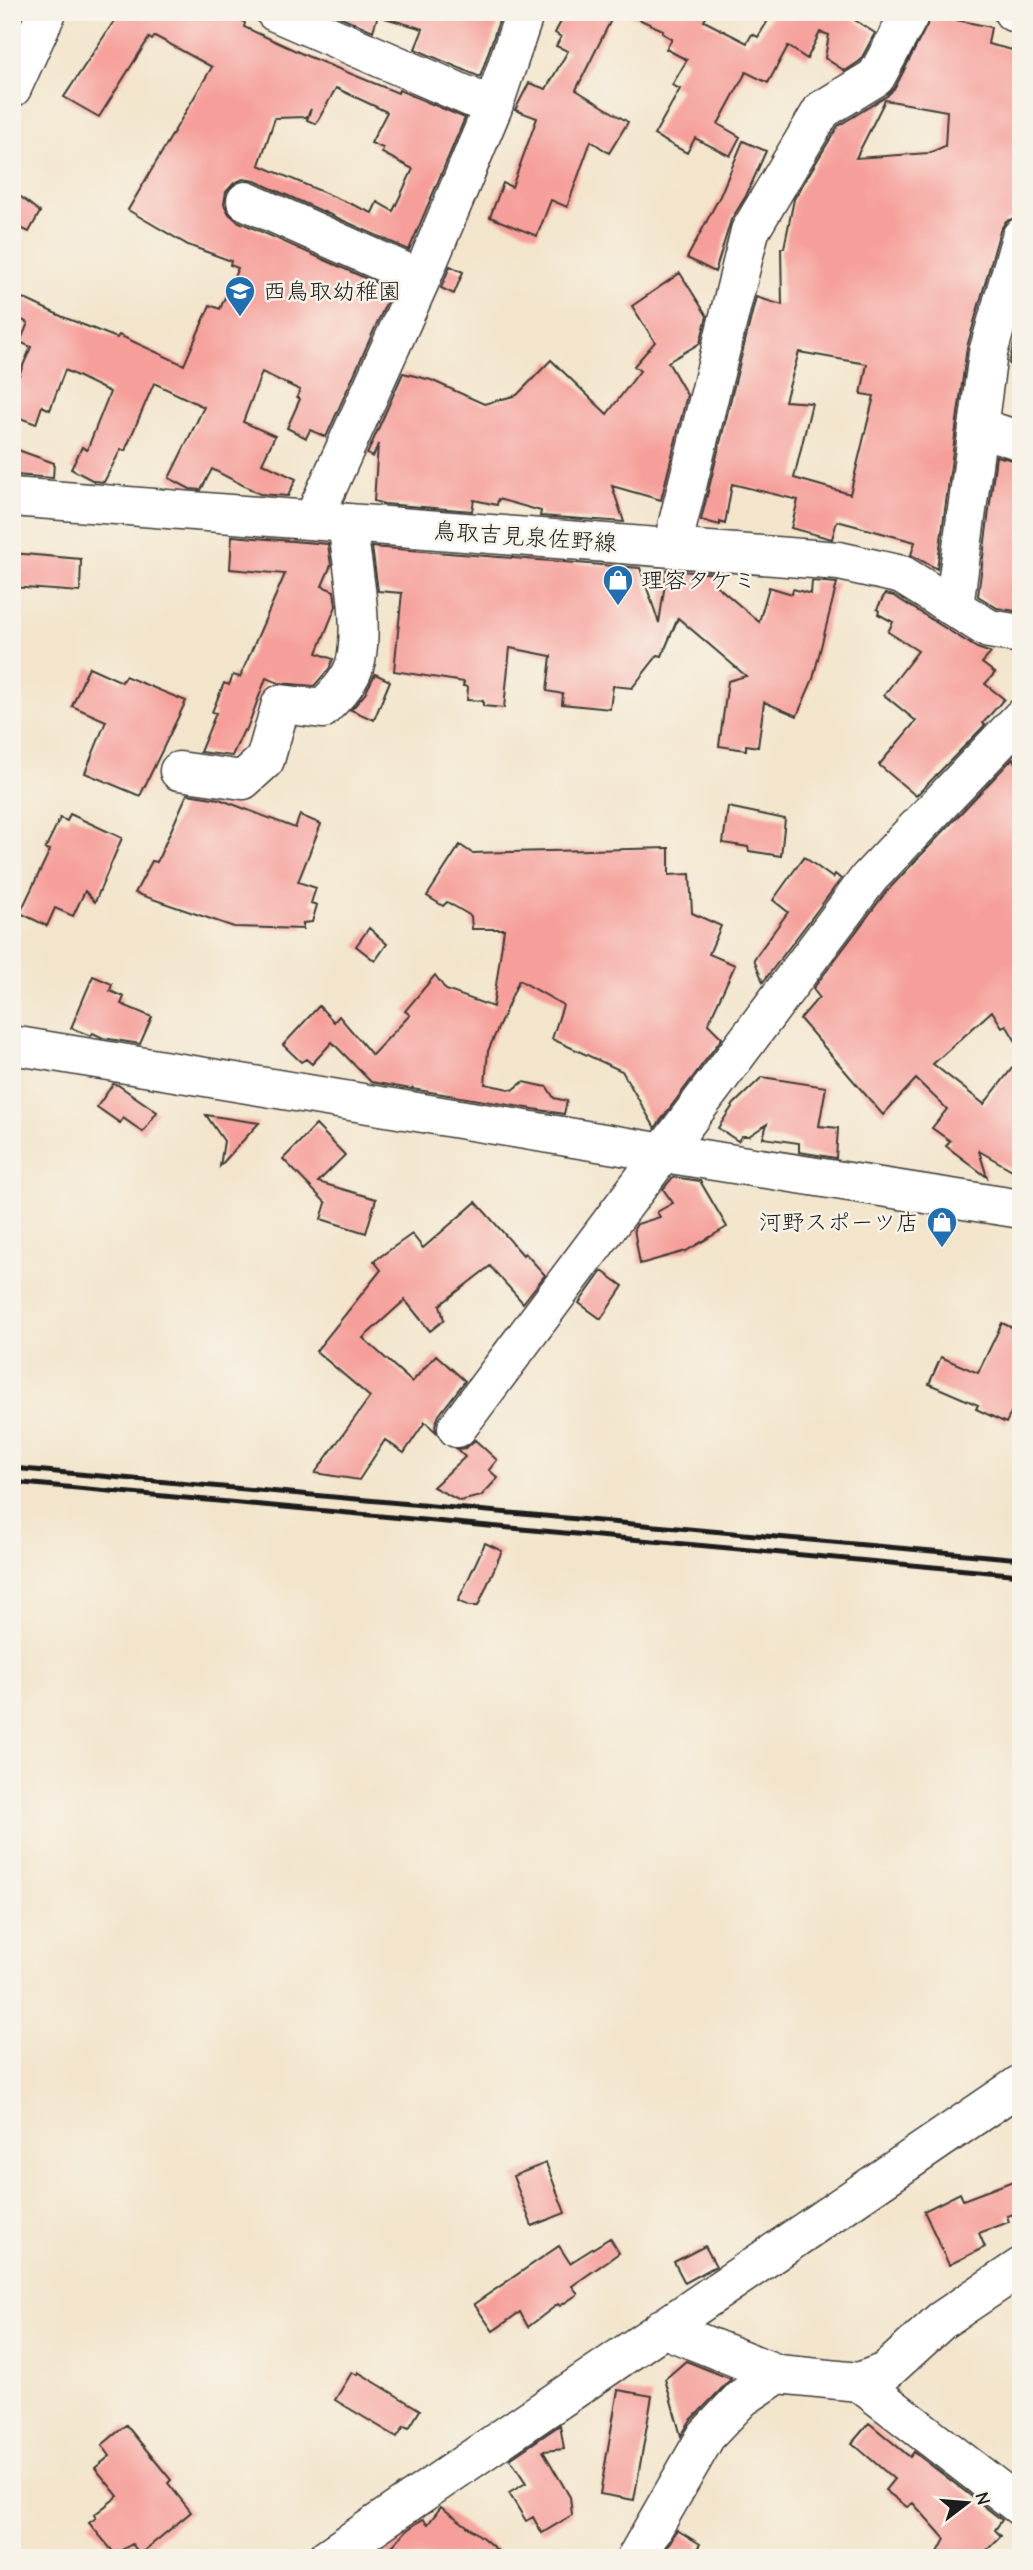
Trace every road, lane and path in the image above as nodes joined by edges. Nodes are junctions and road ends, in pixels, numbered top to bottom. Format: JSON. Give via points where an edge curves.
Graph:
{"nodes":[{"id":1,"x":275,"y":12,"type":"edge"},
{"id":2,"x":525,"y":12,"type":"edge"},
{"id":3,"x":911,"y":12,"type":"edge"},
{"id":4,"x":1013,"y":12,"type":"edge"},
{"id":5,"x":1021,"y":14,"type":"edge"},
{"id":6,"x":31,"y":25,"type":"edge"},
{"id":7,"x":12,"y":88,"type":"edge"},
{"id":8,"x":493,"y":107,"type":"junction"},
{"id":9,"x":246,"y":201,"type":"dead end"},
{"id":10,"x":1021,"y":237,"type":"edge"},
{"id":11,"x":421,"y":279,"type":"junction"},
{"id":12,"x":978,"y":428,"type":"junction"},
{"id":13,"x":1021,"y":441,"type":"edge"},
{"id":14,"x":12,"y":498,"type":"edge"},
{"id":15,"x":330,"y":522,"type":"junction"},
{"id":16,"x":672,"y":547,"type":"junction"},
{"id":17,"x":954,"y":607,"type":"junction"},
{"id":18,"x":1021,"y":634,"type":"edge"},
{"id":19,"x":1021,"y":718,"type":"edge"},
{"id":20,"x":179,"y":771,"type":"dead end"},
{"id":21,"x":12,"y":1045,"type":"edge"},
{"id":22,"x":664,"y":1153,"type":"junction"},
{"id":23,"x":1021,"y":1209,"type":"edge"},
{"id":24,"x":457,"y":1428,"type":"dead end"},
{"id":25,"x":1021,"y":2084,"type":"edge"},
{"id":26,"x":1021,"y":2267,"type":"edge"},
{"id":27,"x":662,"y":2328,"type":"junction"},
{"id":28,"x":778,"y":2375,"type":"junction"},
{"id":29,"x":859,"y":2382,"type":"junction"},
{"id":30,"x":1021,"y":2507,"type":"edge"},
{"id":31,"x":327,"y":2558,"type":"edge"},
{"id":32,"x":636,"y":2558,"type":"edge"}],
"edges":[{"from":1,"to":8,"type":"street"},
{"from":2,"to":8,"type":"street"},
{"from":3,"to":16,"type":"street","via":[[876,77],[822,110],[750,232]]},
{"from":4,"to":5,"type":"street"},
{"from":6,"to":7,"type":"street"},
{"from":8,"to":11,"type":"street"},
{"from":9,"to":11,"type":"street"},
{"from":10,"to":12,"type":"street","via":[[988,354]]},
{"from":11,"to":15,"type":"street"},
{"from":12,"to":13,"type":"street"},
{"from":12,"to":17,"type":"street"},
{"from":14,"to":15,"type":"street","name":"鳥取吉見泉佐野線"},
{"from":15,"to":16,"type":"street","name":"鳥取吉見泉佐野線"},
{"from":15,"to":20,"type":"street","via":[[358,618],[356,662],[342,688],[322,709],[281,704],[264,760],[243,780]]},
{"from":16,"to":17,"type":"street","name":"鳥取吉見泉佐野線","via":[[839,562],[902,575]]},
{"from":17,"to":18,"type":"street","name":"鳥取吉見泉佐野線","via":[[989,629]]},
{"from":19,"to":22,"type":"street","via":[[869,877]]},
{"from":21,"to":22,"type":"street"},
{"from":22,"to":23,"type":"street"},
{"from":22,"to":24,"type":"street"},
{"from":25,"to":27,"type":"street"},
{"from":26,"to":29,"type":"street","via":[[942,2320],[885,2372]]},
{"from":27,"to":28,"type":"street"},
{"from":27,"to":31,"type":"street"},
{"from":28,"to":29,"type":"street"},
{"from":28,"to":32,"type":"street","via":[[742,2398],[706,2436]]},
{"from":29,"to":30,"type":"street"}]}
